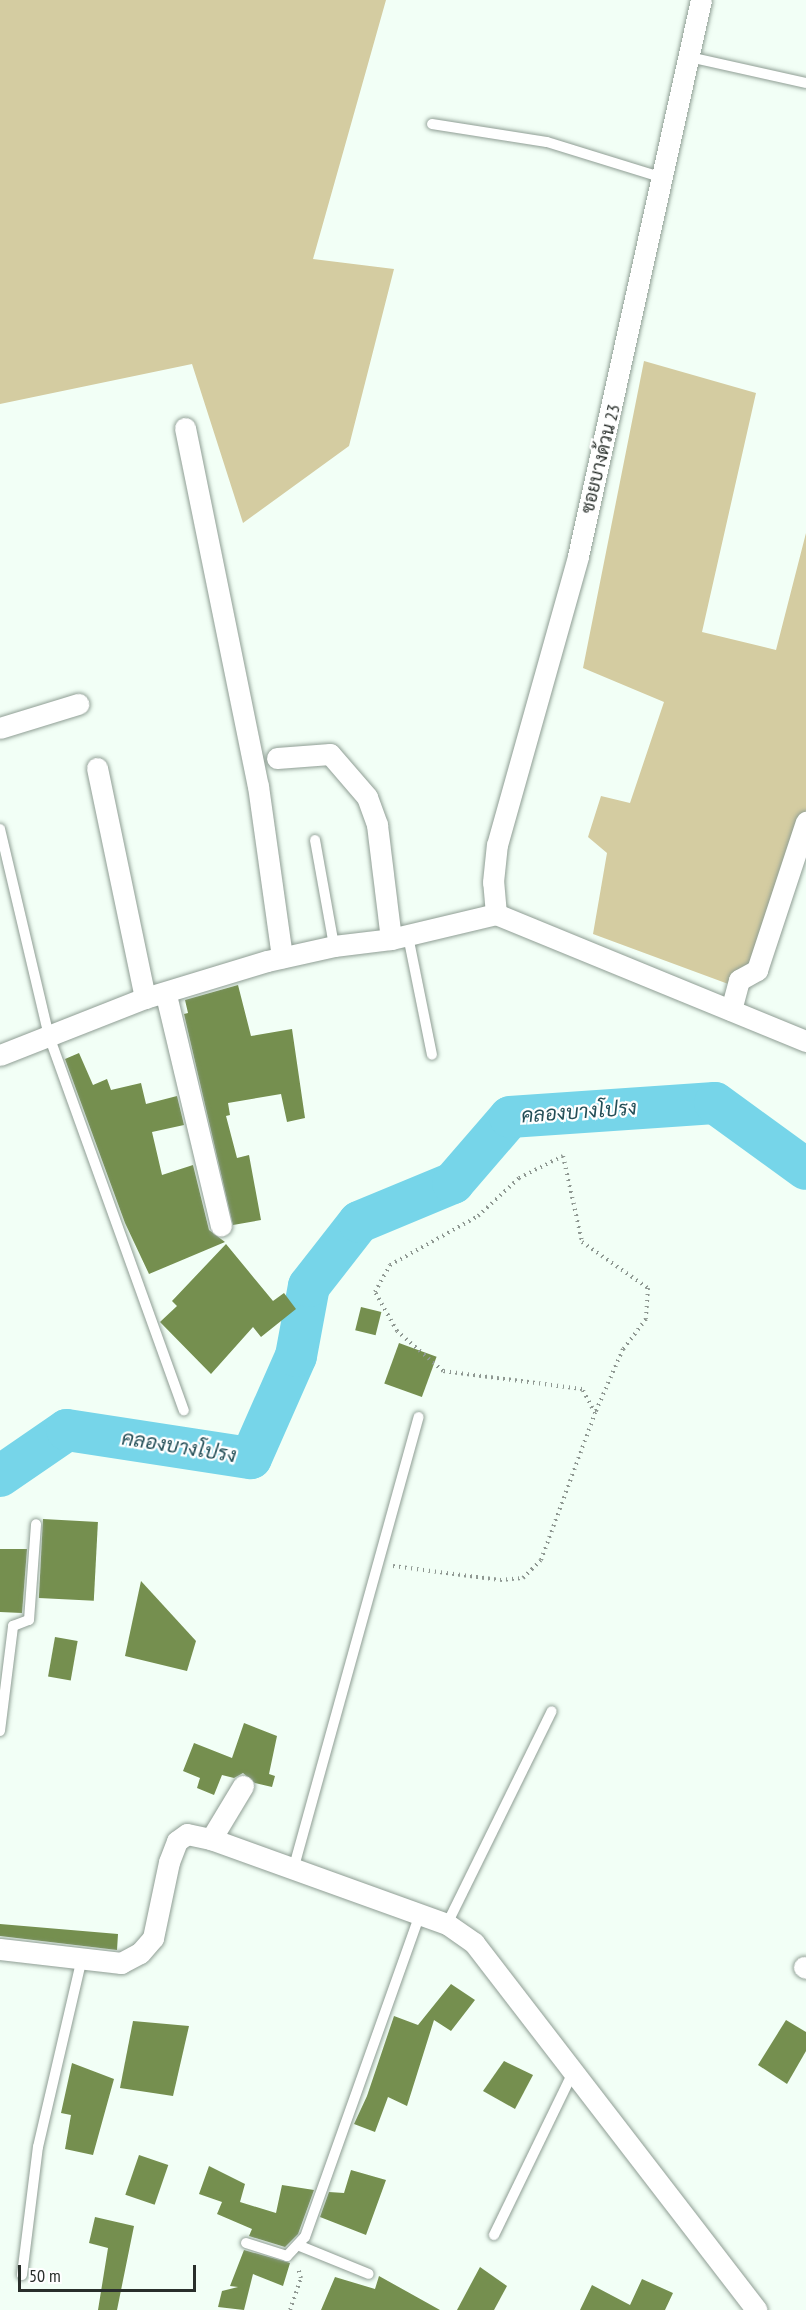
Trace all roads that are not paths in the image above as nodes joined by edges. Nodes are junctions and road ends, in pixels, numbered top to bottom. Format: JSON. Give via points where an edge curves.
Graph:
{"nodes":[{"id":1,"x":701,"y":0,"type":"edge"},
{"id":2,"x":689,"y":57,"type":"junction"},
{"id":3,"x":806,"y":83,"type":"edge"},
{"id":4,"x":432,"y":124,"type":"dead end"},
{"id":5,"x":664,"y":178,"type":"junction"},
{"id":6,"x":185,"y":428,"type":"dead end"},
{"id":7,"x":78,"y":704,"type":"dead end"},
{"id":8,"x":0,"y":728,"type":"edge"},
{"id":9,"x":277,"y":758,"type":"dead end"},
{"id":10,"x":97,"y":768,"type":"dead end"},
{"id":11,"x":806,"y":822,"type":"edge"},
{"id":12,"x":0,"y":829,"type":"edge"},
{"id":13,"x":315,"y":840,"type":"dead end"},
{"id":14,"x":496,"y":914,"type":"junction"},
{"id":15,"x":399,"y":938,"type":"junction"},
{"id":16,"x":334,"y":946,"type":"junction"},
{"id":17,"x":282,"y":957,"type":"junction"},
{"id":18,"x":166,"y":995,"type":"junction"},
{"id":19,"x":145,"y":998,"type":"junction"},
{"id":20,"x":731,"y":1010,"type":"junction"},
{"id":21,"x":49,"y":1036,"type":"junction"},
{"id":22,"x":806,"y":1041,"type":"edge"},
{"id":23,"x":432,"y":1054,"type":"dead end"},
{"id":24,"x":0,"y":1055,"type":"edge"},
{"id":25,"x":221,"y":1226,"type":"dead end"},
{"id":26,"x":184,"y":1410,"type":"dead end"},
{"id":27,"x":419,"y":1417,"type":"dead end"},
{"id":28,"x":36,"y":1524,"type":"dead end"},
{"id":29,"x":552,"y":1711,"type":"dead end"},
{"id":30,"x":0,"y":1731,"type":"edge"},
{"id":31,"x":243,"y":1786,"type":"dead end"},
{"id":32,"x":211,"y":1839,"type":"junction"},
{"id":33,"x":293,"y":1870,"type":"junction"},
{"id":34,"x":420,"y":1914,"type":"junction"},
{"id":35,"x":447,"y":1924,"type":"junction"},
{"id":36,"x":0,"y":1949,"type":"edge"},
{"id":37,"x":81,"y":1958,"type":"junction"},
{"id":38,"x":573,"y":2072,"type":"junction"},
{"id":39,"x":494,"y":2235,"type":"dead end"},
{"id":40,"x":246,"y":2242,"type":"dead end"},
{"id":41,"x":296,"y":2250,"type":"junction"},
{"id":42,"x":369,"y":2274,"type":"dead end"},
{"id":43,"x":21,"y":2275,"type":"dead end"},
{"id":44,"x":757,"y":2310,"type":"edge"}],
"edges":[{"from":1,"to":2,"type":"street","name":"ซอยบางด้วน 23"},
{"from":2,"to":3,"type":"lane"},
{"from":2,"to":5,"type":"street","name":"ซอยบางด้วน 23"},
{"from":4,"to":5,"type":"lane","via":[[547,142]]},
{"from":5,"to":14,"type":"street","name":"ซอยบางด้วน 23","via":[[562,621],[497,845],[493,882]]},
{"from":6,"to":17,"type":"street","via":[[258,786]]},
{"from":7,"to":8,"type":"street"},
{"from":9,"to":15,"type":"street","via":[[330,754],[367,797],[377,825]]},
{"from":10,"to":19,"type":"street"},
{"from":11,"to":20,"type":"street","via":[[757,970],[740,980]]},
{"from":12,"to":21,"type":"lane"},
{"from":13,"to":16,"type":"lane"},
{"from":14,"to":15,"type":"street"},
{"from":14,"to":20,"type":"street"},
{"from":15,"to":16,"type":"street"},
{"from":15,"to":23,"type":"lane"},
{"from":16,"to":17,"type":"street"},
{"from":17,"to":18,"type":"street"},
{"from":18,"to":19,"type":"street"},
{"from":18,"to":25,"type":"street"},
{"from":19,"to":21,"type":"street"},
{"from":20,"to":22,"type":"street"},
{"from":21,"to":24,"type":"street"},
{"from":21,"to":26,"type":"lane"},
{"from":27,"to":33,"type":"lane"},
{"from":28,"to":30,"type":"lane","via":[[29,1620],[13,1626]]},
{"from":29,"to":35,"type":"lane"},
{"from":31,"to":32,"type":"street"},
{"from":32,"to":33,"type":"street"},
{"from":32,"to":37,"type":"street","via":[[187,1834],[177,1841],[153,1938],[140,1953],[122,1963]]},
{"from":33,"to":34,"type":"street"},
{"from":34,"to":35,"type":"street"},
{"from":34,"to":41,"type":"lane"},
{"from":35,"to":38,"type":"street","via":[[474,1943]]},
{"from":36,"to":37,"type":"street"},
{"from":37,"to":43,"type":"lane","via":[[38,2146]]},
{"from":38,"to":39,"type":"lane"},
{"from":38,"to":44,"type":"street"},
{"from":40,"to":41,"type":"lane","via":[[286,2256]]},
{"from":41,"to":42,"type":"lane"}]}
